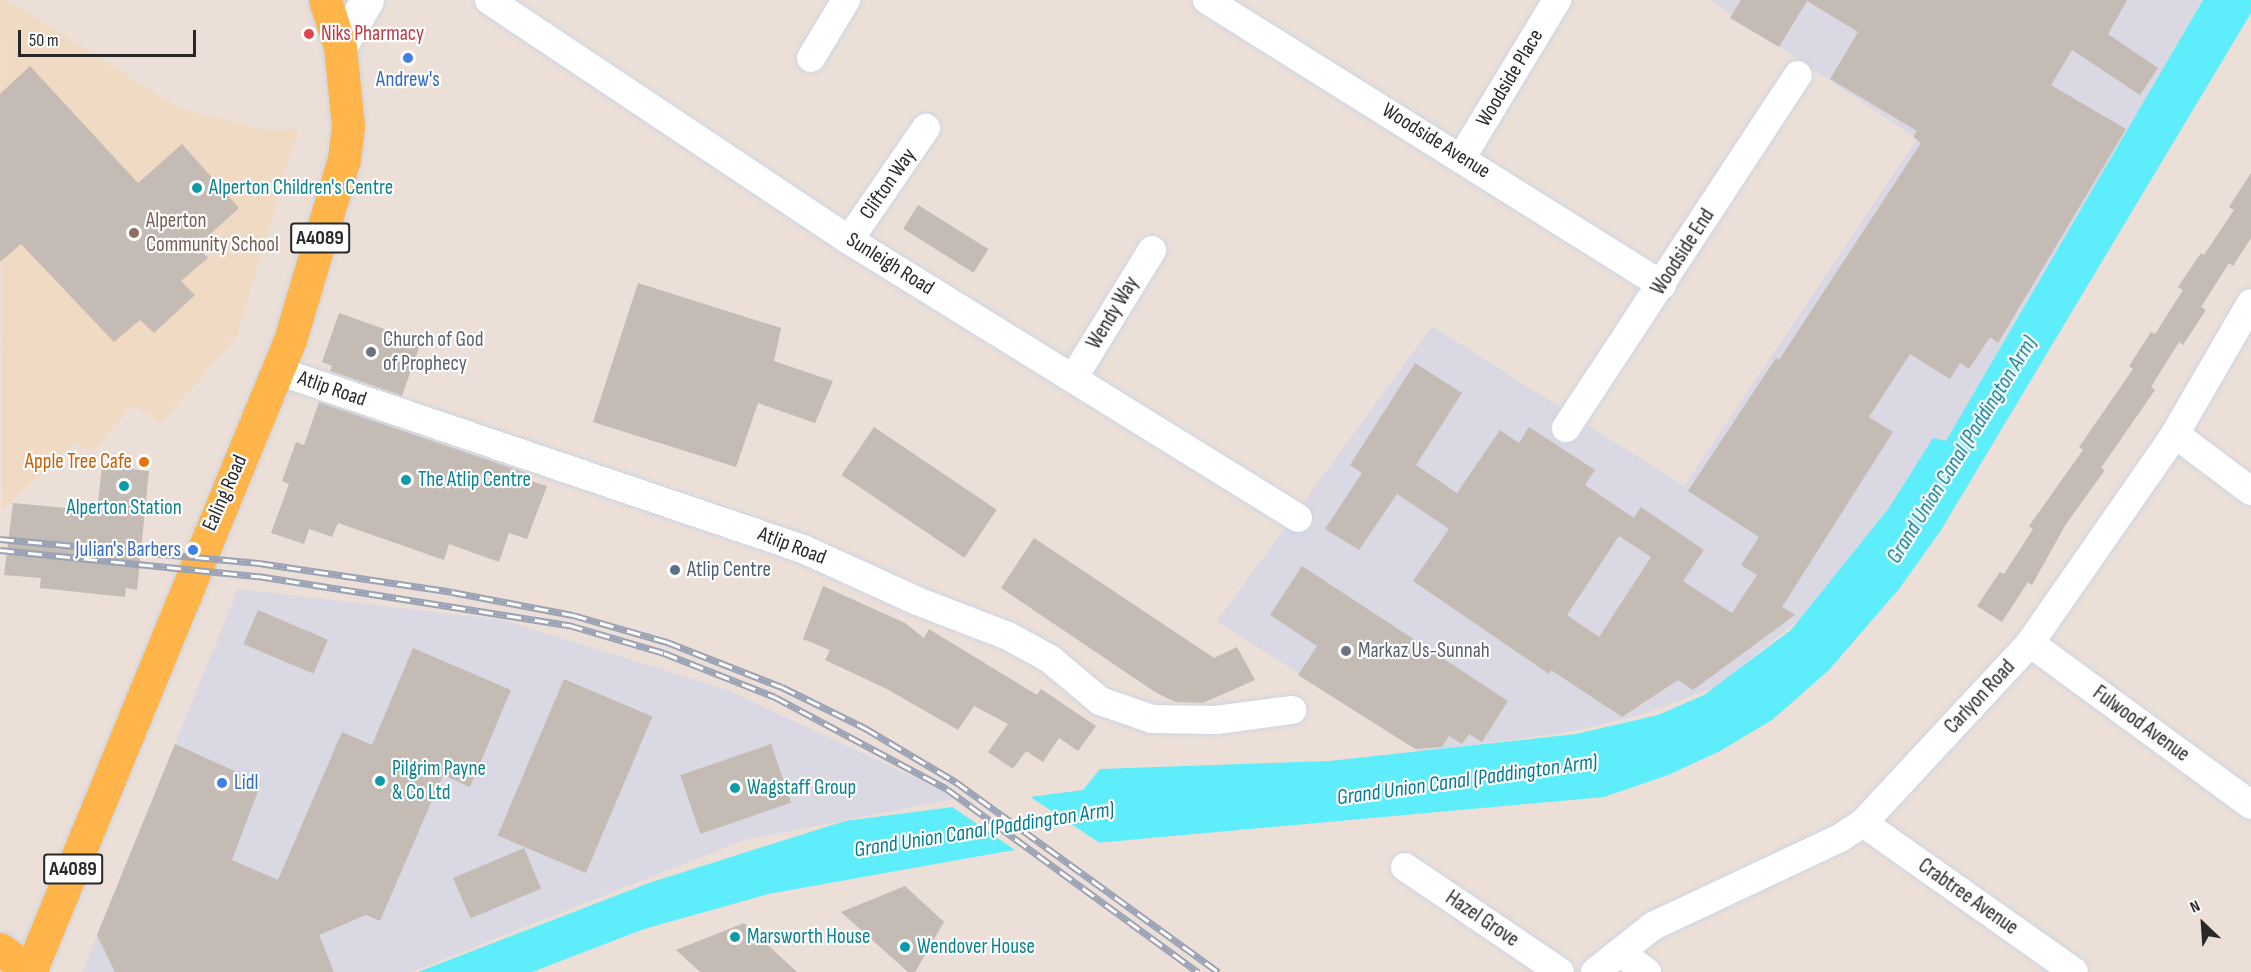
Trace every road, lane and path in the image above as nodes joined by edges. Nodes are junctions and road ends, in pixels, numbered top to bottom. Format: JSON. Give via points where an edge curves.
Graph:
{"nodes":[{"id":1,"x":325,"y":0,"type":"edge"},
{"id":2,"x":367,"y":0,"type":"edge"},
{"id":3,"x":489,"y":0,"type":"edge"},
{"id":4,"x":846,"y":0,"type":"edge"},
{"id":5,"x":1208,"y":0,"type":"edge"},
{"id":6,"x":1557,"y":0,"type":"edge"},
{"id":7,"x":340,"y":47,"type":"junction"},
{"id":8,"x":811,"y":58,"type":"dead end"},
{"id":9,"x":1798,"y":75,"type":"dead end"},
{"id":10,"x":926,"y":128,"type":"dead end"},
{"id":11,"x":1462,"y":157,"type":"junction"},
{"id":12,"x":849,"y":240,"type":"junction"},
{"id":13,"x":1152,"y":249,"type":"dead end"},
{"id":14,"x":1662,"y":285,"type":"junction"},
{"id":15,"x":2251,"y":303,"type":"edge"},
{"id":16,"x":278,"y":371,"type":"junction"},
{"id":17,"x":1074,"y":377,"type":"junction"},
{"id":18,"x":1566,"y":428,"type":"dead end"},
{"id":19,"x":2175,"y":434,"type":"junction"},
{"id":20,"x":2251,"y":490,"type":"edge"},
{"id":21,"x":1298,"y":518,"type":"dead end"},
{"id":22,"x":2030,"y":643,"type":"junction"},
{"id":23,"x":1293,"y":710,"type":"dead end"},
{"id":24,"x":2251,"y":805,"type":"edge"},
{"id":25,"x":1863,"y":823,"type":"junction"},
{"id":26,"x":1405,"y":867,"type":"dead end"},
{"id":27,"x":0,"y":949,"type":"edge"},
{"id":28,"x":1620,"y":952,"type":"junction"},
{"id":29,"x":30,"y":972,"type":"edge"},
{"id":30,"x":1560,"y":972,"type":"edge"},
{"id":31,"x":1595,"y":972,"type":"edge"},
{"id":32,"x":1647,"y":972,"type":"edge"},
{"id":33,"x":2074,"y":972,"type":"edge"}],
"edges":[{"from":1,"to":7,"type":"main road","name":"Ealing Road","number":"A4089"},
{"from":2,"to":7,"type":"street"},
{"from":3,"to":12,"type":"street","name":"Sunleigh Road"},
{"from":4,"to":8,"type":"street"},
{"from":5,"to":11,"type":"street","name":"Woodside Avenue"},
{"from":6,"to":11,"type":"street","name":"Woodside Place"},
{"from":7,"to":16,"type":"main road","name":"Ealing Road","number":"A4089","via":[[348,126],[344,159]]},
{"from":9,"to":14,"type":"street","name":"Woodside End"},
{"from":10,"to":12,"type":"street","name":"Clifton Way"},
{"from":11,"to":14,"type":"street","name":"Woodside Avenue"},
{"from":12,"to":17,"type":"street","name":"Sunleigh Road"},
{"from":13,"to":17,"type":"street","name":"Wendy Way"},
{"from":14,"to":18,"type":"street","name":"Woodside End"},
{"from":15,"to":19,"type":"street","name":"Carlyon Road"},
{"from":16,"to":23,"type":"street","name":"Atlip Road","via":[[803,549],[917,601],[1008,636],[1050,659],[1100,701],[1152,719],[1216,720]]},
{"from":16,"to":29,"type":"main road","name":"Ealing Road","number":"A4089","via":[[204,542]]},
{"from":17,"to":21,"type":"street","name":"Sunleigh Road"},
{"from":19,"to":20,"type":"street"},
{"from":19,"to":22,"type":"street","name":"Carlyon Road"},
{"from":22,"to":24,"type":"street","name":"Fulwood Avenue"},
{"from":22,"to":25,"type":"street","name":"Carlyon Road"},
{"from":25,"to":28,"type":"street","name":"Carlyon Road","via":[[1840,838],[1688,907],[1653,926]]},
{"from":25,"to":33,"type":"street","name":"Crabtree Avenue"},
{"from":26,"to":30,"type":"street","name":"Hazel Grove"},
{"from":27,"to":29,"type":"main road"},
{"from":28,"to":31,"type":"street","name":"Carlyon Road"},
{"from":28,"to":32,"type":"street"}]}
